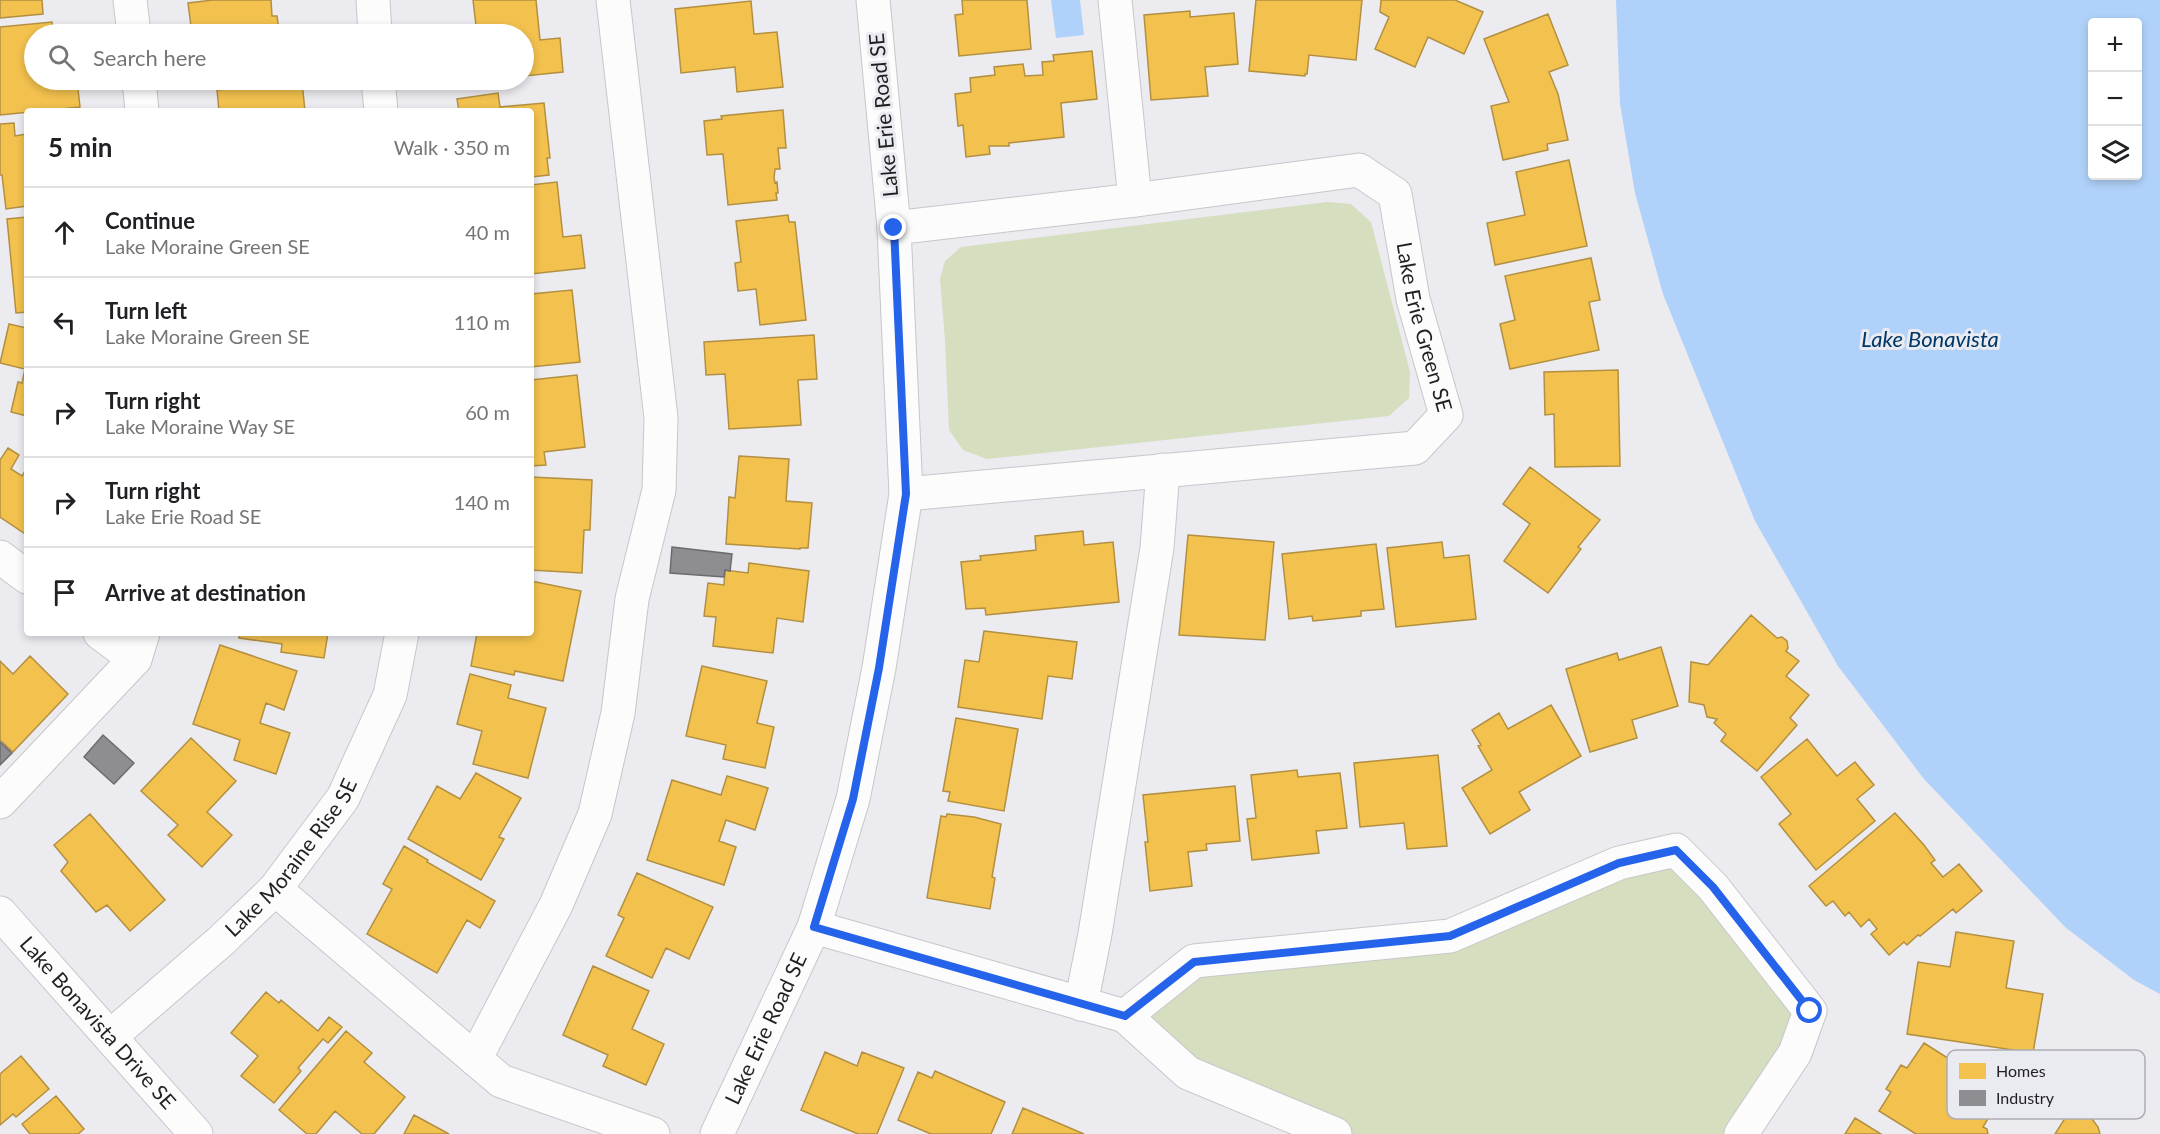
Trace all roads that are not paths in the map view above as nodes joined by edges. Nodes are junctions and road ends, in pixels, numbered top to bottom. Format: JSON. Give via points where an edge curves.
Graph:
{"nodes":[{"id":1,"x":130,"y":0,"type":"edge"},
{"id":2,"x":373,"y":0,"type":"edge"},
{"id":3,"x":613,"y":0,"type":"edge"},
{"id":4,"x":873,"y":0,"type":"edge"},
{"id":5,"x":1115,"y":0,"type":"edge"},
{"id":6,"x":133,"y":24,"type":"edge"},
{"id":7,"x":374,"y":24,"type":"edge"},
{"id":8,"x":140,"y":90,"type":"edge"},
{"id":9,"x":379,"y":90,"type":"edge"},
{"id":10,"x":142,"y":108,"type":"edge"},
{"id":11,"x":381,"y":108,"type":"edge"},
{"id":12,"x":1134,"y":200,"type":"junction"},
{"id":13,"x":894,"y":228,"type":"junction"},
{"id":14,"x":1163,"y":470,"type":"junction"},
{"id":15,"x":906,"y":494,"type":"junction"},
{"id":16,"x":0,"y":557,"type":"edge"},
{"id":17,"x":24,"y":575,"type":"edge"},
{"id":18,"x":109,"y":636,"type":"edge"},
{"id":19,"x":401,"y":636,"type":"edge"},
{"id":20,"x":139,"y":646,"type":"edge"},
{"id":21,"x":0,"y":802,"type":"edge"},
{"id":22,"x":275,"y":889,"type":"junction"},
{"id":23,"x":0,"y":913,"type":"edge"},
{"id":24,"x":814,"y":927,"type":"junction"},
{"id":25,"x":1081,"y":1004,"type":"junction"},
{"id":26,"x":1125,"y":1016,"type":"junction"},
{"id":27,"x":111,"y":1036,"type":"junction"},
{"id":28,"x":476,"y":1059,"type":"junction"},
{"id":29,"x":196,"y":1134,"type":"edge"},
{"id":30,"x":653,"y":1134,"type":"edge"},
{"id":31,"x":717,"y":1134,"type":"edge"},
{"id":32,"x":1335,"y":1134,"type":"edge"},
{"id":33,"x":1741,"y":1134,"type":"edge"}],
"edges":[{"from":1,"to":6,"type":"street"},
{"from":2,"to":7,"type":"street"},
{"from":3,"to":28,"type":"street","via":[[660,418],[659,490],[632,599],[618,713],[595,814],[556,905]]},
{"from":4,"to":13,"type":"street","name":"Lake Erie Road SE"},
{"from":5,"to":12,"type":"street"},
{"from":8,"to":10,"type":"street"},
{"from":9,"to":11,"type":"street"},
{"from":12,"to":13,"type":"street","name":"Lake Erie Green SE"},
{"from":12,"to":14,"type":"street","name":"Lake Erie Green SE","via":[[1359,170],[1395,194],[1413,299],[1446,415],[1415,448]]},
{"from":13,"to":15,"type":"street","name":"Lake Erie Road SE"},
{"from":14,"to":15,"type":"street","name":"Lake Erie Green SE"},
{"from":14,"to":25,"type":"street","via":[[1157,548]]},
{"from":15,"to":24,"type":"street","name":"Lake Erie Road SE","via":[[879,668],[853,799]]},
{"from":16,"to":17,"type":"street"},
{"from":18,"to":20,"type":"street"},
{"from":19,"to":22,"type":"street","name":"Lake Moraine Rise SE","via":[[390,695],[343,798]]},
{"from":20,"to":21,"type":"street"},
{"from":22,"to":27,"type":"street","name":"Lake Moraine Rise SE"},
{"from":22,"to":28,"type":"street"},
{"from":23,"to":27,"type":"street","name":"Lake Bonavista Drive SE"},
{"from":24,"to":25,"type":"street"},
{"from":24,"to":31,"type":"street","name":"Lake Erie Road SE"},
{"from":25,"to":26,"type":"street"},
{"from":26,"to":32,"type":"street","via":[[1188,1073]]},
{"from":26,"to":33,"type":"street","via":[[1194,962],[1450,936],[1619,863],[1676,850],[1713,887],[1810,1011],[1795,1053]]},
{"from":27,"to":29,"type":"street","name":"Lake Bonavista Drive SE"},
{"from":28,"to":30,"type":"street","via":[[501,1081]]}]}
